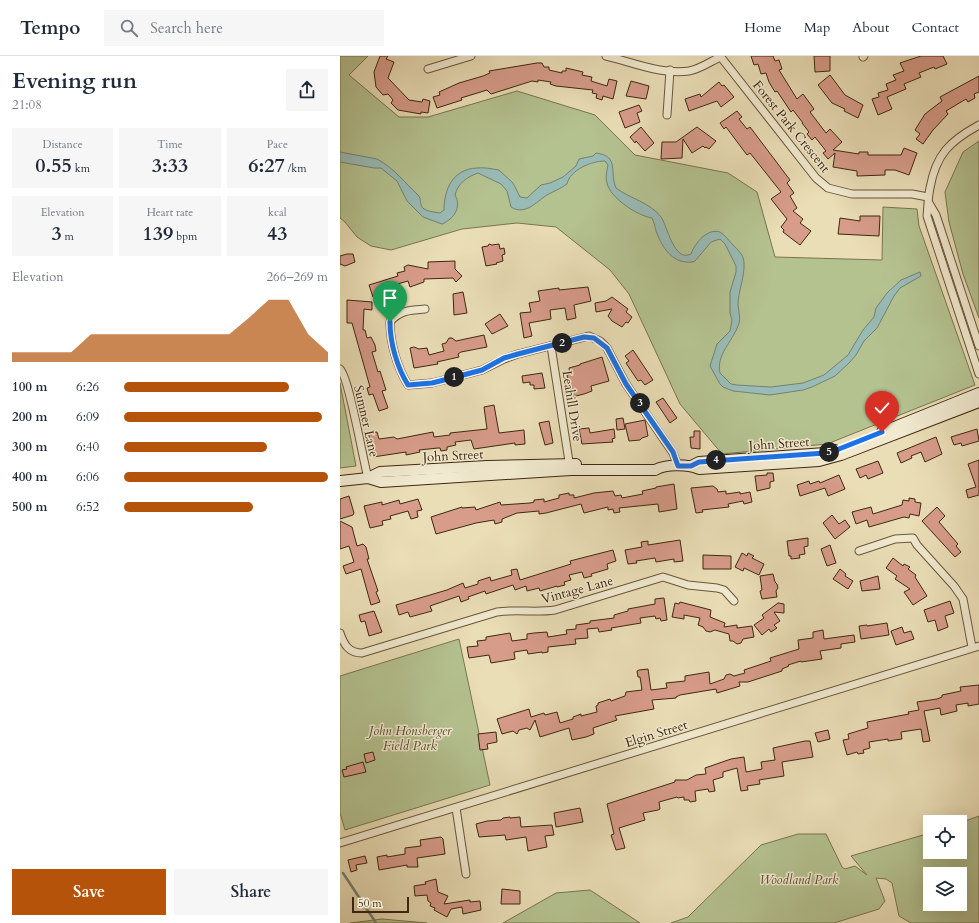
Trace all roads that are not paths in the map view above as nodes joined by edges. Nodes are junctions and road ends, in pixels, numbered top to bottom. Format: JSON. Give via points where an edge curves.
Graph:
{"nodes":[{"id":1,"x":471,"y":56,"type":"edge"},
{"id":2,"x":606,"y":56,"type":"edge"},
{"id":3,"x":720,"y":56,"type":"edge"},
{"id":4,"x":428,"y":69,"type":"dead end"},
{"id":5,"x":670,"y":70,"type":"junction"},
{"id":6,"x":667,"y":115,"type":"dead end"},
{"id":7,"x":979,"y":125,"type":"edge"},
{"id":8,"x":928,"y":200,"type":"junction"},
{"id":9,"x":425,"y":309,"type":"dead end"},
{"id":10,"x":551,"y":346,"type":"junction"},
{"id":11,"x":979,"y":346,"type":"edge"},
{"id":12,"x":341,"y":369,"type":"edge"},
{"id":13,"x":979,"y":374,"type":"edge"},
{"id":14,"x":979,"y":393,"type":"edge"},
{"id":15,"x":979,"y":402,"type":"edge"},
{"id":16,"x":678,"y":466,"type":"junction"},
{"id":17,"x":691,"y":466,"type":"junction"},
{"id":18,"x":570,"y":467,"type":"junction"},
{"id":19,"x":368,"y":478,"type":"junction"},
{"id":20,"x":340,"y":481,"type":"edge"},
{"id":21,"x":859,"y":551,"type":"dead end"},
{"id":22,"x":734,"y":601,"type":"dead end"},
{"id":23,"x":340,"y":633,"type":"edge"},
{"id":24,"x":975,"y":647,"type":"edge"},
{"id":25,"x":456,"y":808,"type":"junction"},
{"id":26,"x":340,"y":844,"type":"edge"},
{"id":27,"x":466,"y":874,"type":"dead end"}],
"edges":[{"from":1,"to":4,"type":"street"},
{"from":2,"to":5,"type":"street","via":[[659,70]]},
{"from":3,"to":5,"type":"street","via":[[697,69]]},
{"from":3,"to":8,"type":"street","name":"Forest Park Crescent","via":[[816,178],[828,188],[852,194],[912,194]]},
{"from":5,"to":6,"type":"street"},
{"from":7,"to":8,"type":"street","via":[[953,141],[937,163]]},
{"from":8,"to":11,"type":"street","via":[[936,215]]},
{"from":8,"to":13,"type":"street","via":[[927,216]]},
{"from":9,"to":10,"type":"street","via":[[398,313],[390,322],[396,358],[408,385],[432,383],[482,370],[504,358]]},
{"from":10,"to":16,"type":"street","via":[[589,336],[600,341],[607,348],[626,384],[673,452]]},
{"from":10,"to":18,"type":"street","name":"Leahill Drive"},
{"from":12,"to":19,"type":"street","name":"Sumner Lane","via":[[350,396]]},
{"from":14,"to":17,"type":"main road","name":"John Street","via":[[825,453],[699,462]]},
{"from":15,"to":17,"type":"main road","name":"John Street","via":[[819,461],[699,470]]},
{"from":16,"to":17,"type":"main road","name":"John Street"},
{"from":16,"to":18,"type":"main road","name":"John Street","via":[[655,470]]},
{"from":18,"to":19,"type":"main road","name":"John Street","via":[[381,482]]},
{"from":19,"to":20,"type":"main road","name":"John Street"},
{"from":21,"to":24,"type":"street","via":[[895,539],[912,538],[963,599]]},
{"from":22,"to":23,"type":"street","name":"Vintage Lane","via":[[724,590],[688,585],[663,577],[555,610],[497,612],[362,653],[352,652],[343,642]]},
{"from":24,"to":25,"type":"street","name":"Elgin Street"},
{"from":25,"to":26,"type":"street","name":"Elgin Street"},
{"from":25,"to":27,"type":"street"}]}
